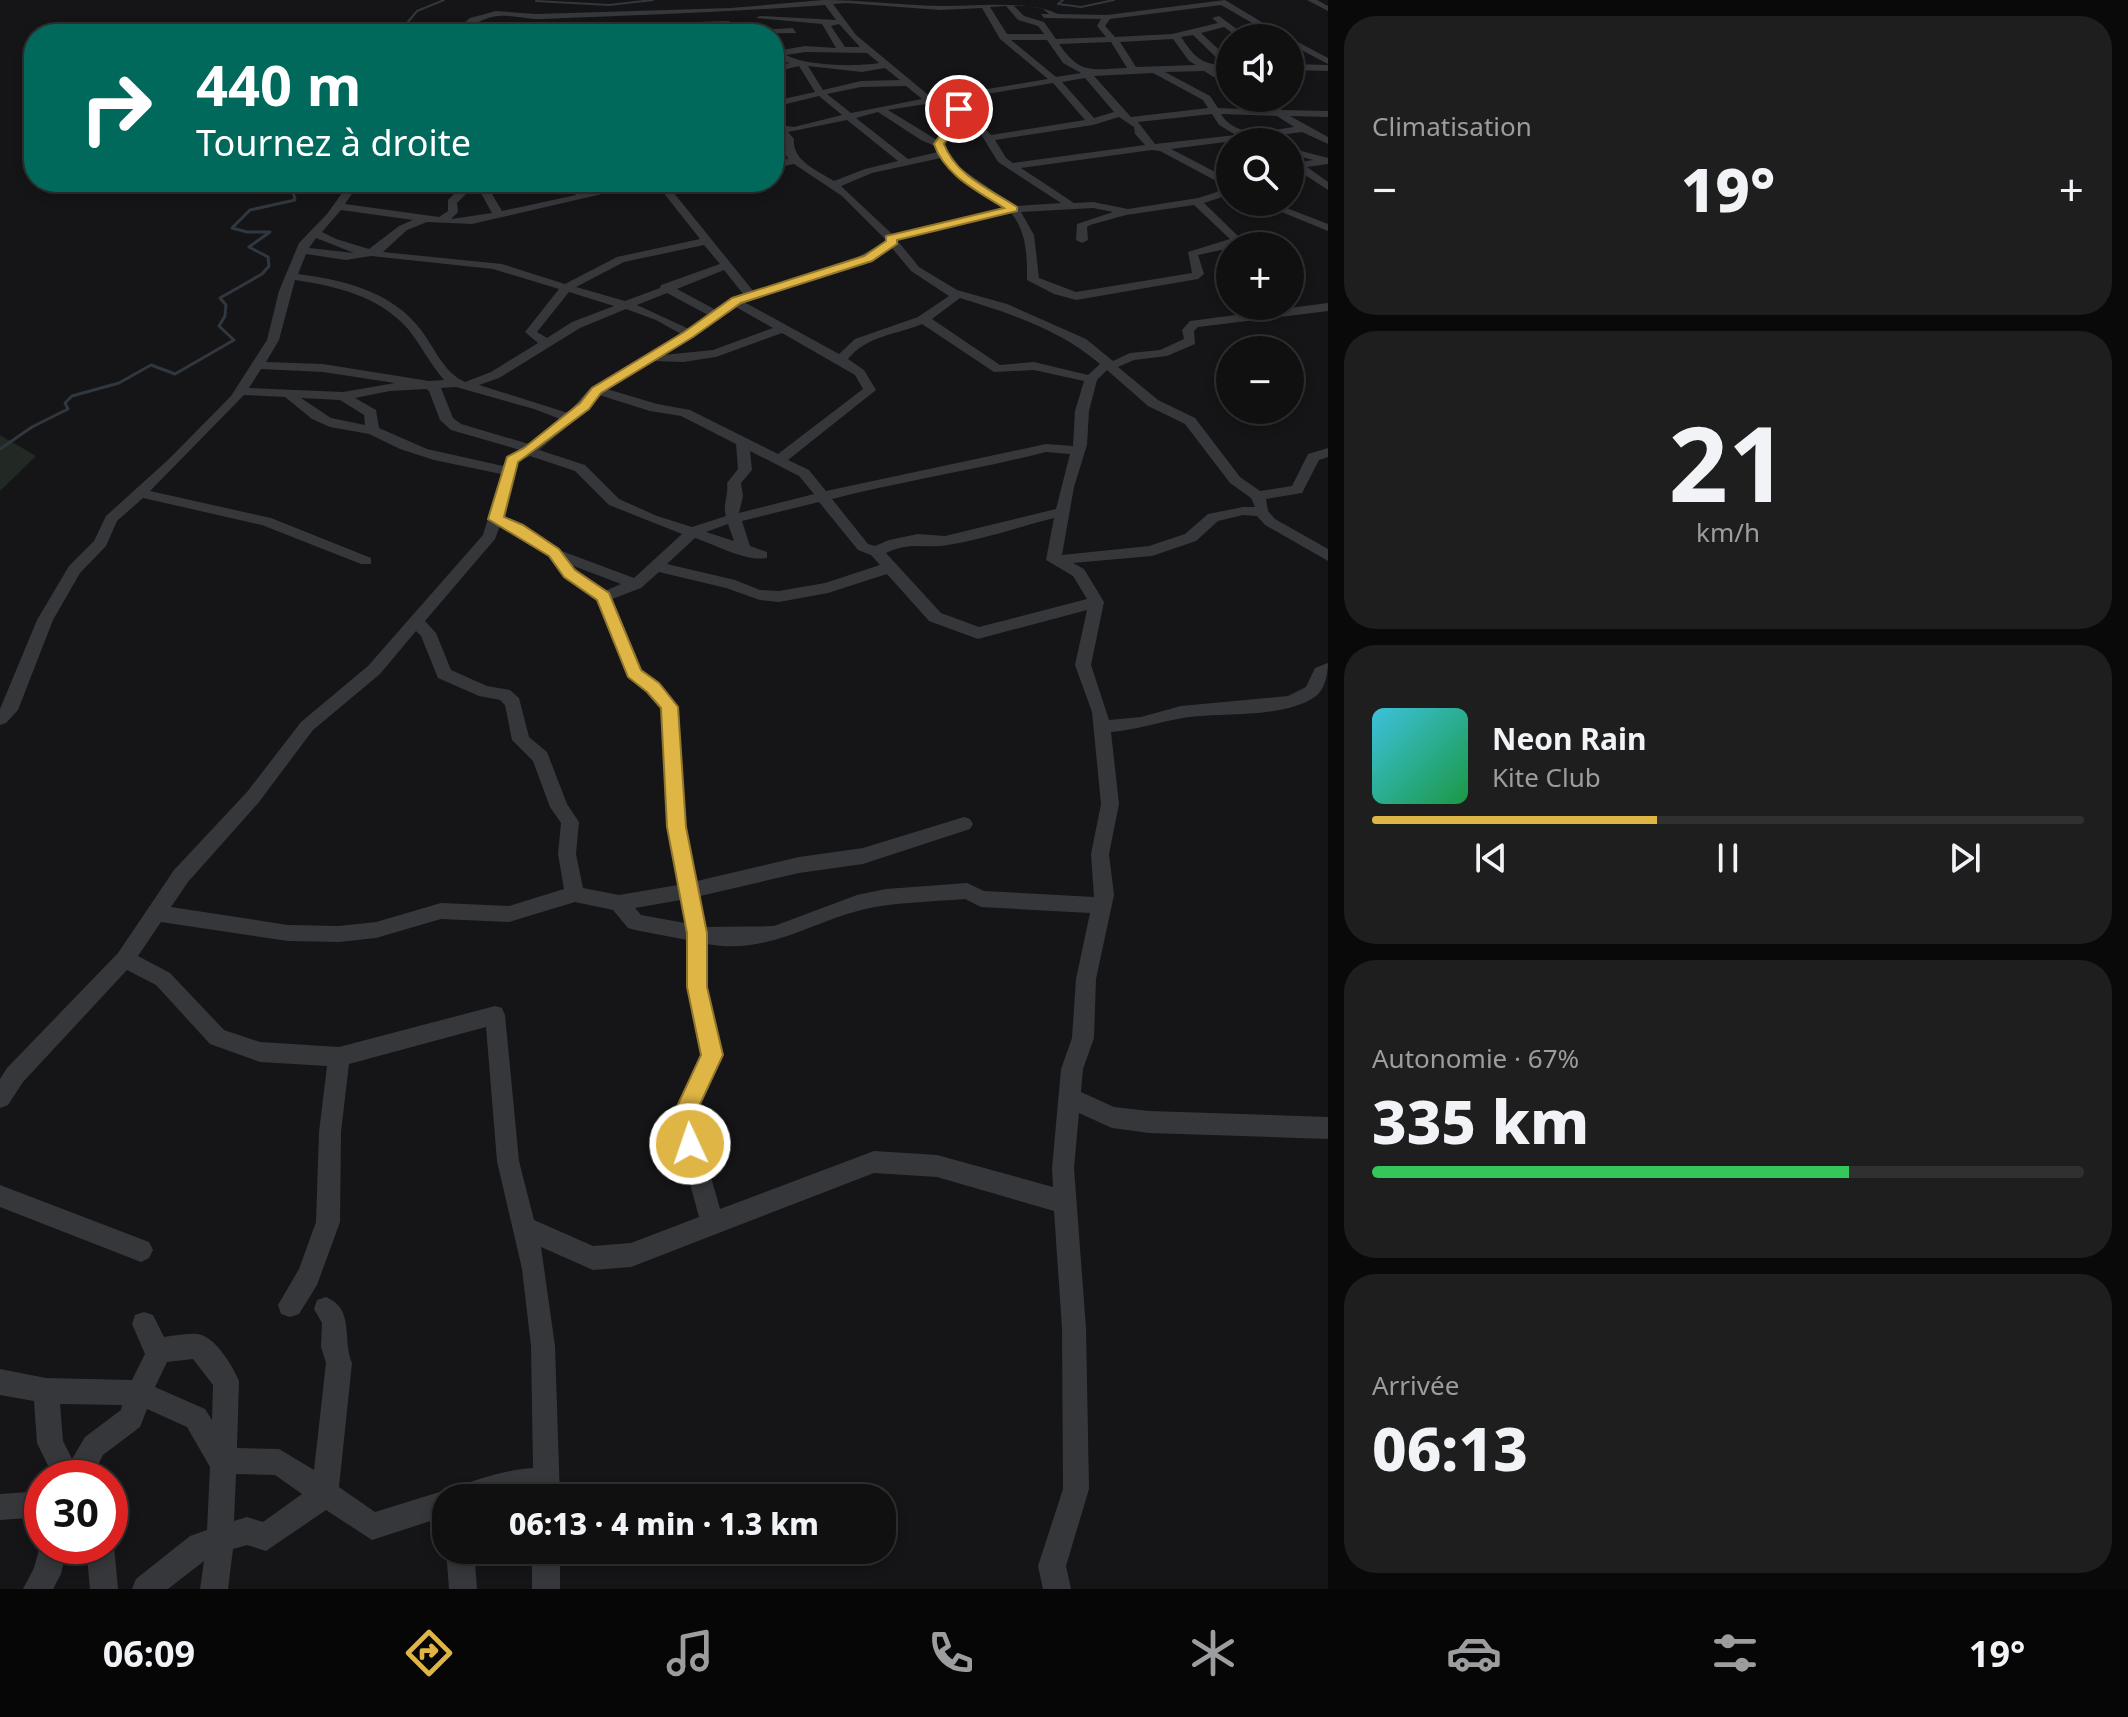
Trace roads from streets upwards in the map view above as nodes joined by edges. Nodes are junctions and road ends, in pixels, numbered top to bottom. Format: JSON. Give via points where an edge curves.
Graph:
{"nodes":[{"id":1,"x":1311,"y":0,"type":"edge"},
{"id":2,"x":826,"y":1,"type":"edge"},
{"id":3,"x":1220,"y":1,"type":"edge"},
{"id":4,"x":984,"y":3,"type":"junction"},
{"id":5,"x":1007,"y":3,"type":"junction"},
{"id":6,"x":1202,"y":5,"type":"junction"},
{"id":7,"x":742,"y":9,"type":"junction"},
{"id":8,"x":1328,"y":9,"type":"edge"},
{"id":9,"x":639,"y":12,"type":"junction"},
{"id":10,"x":722,"y":12,"type":"junction"},
{"id":11,"x":1017,"y":14,"type":"junction"},
{"id":12,"x":535,"y":16,"type":"junction"},
{"id":13,"x":1056,"y":16,"type":"junction"},
{"id":14,"x":1107,"y":17,"type":"junction"},
{"id":15,"x":761,"y":18,"type":"junction"},
{"id":16,"x":841,"y":21,"type":"junction"},
{"id":17,"x":729,"y":23,"type":"joint"},
{"id":18,"x":465,"y":24,"type":"edge"},
{"id":19,"x":556,"y":24,"type":"edge"},
{"id":20,"x":645,"y":24,"type":"edge"},
{"id":21,"x":717,"y":24,"type":"edge"},
{"id":22,"x":773,"y":24,"type":"edge"},
{"id":23,"x":1226,"y":24,"type":"edge"},
{"id":24,"x":1260,"y":24,"type":"edge"},
{"id":25,"x":1216,"y":27,"type":"edge"},
{"id":26,"x":784,"y":30,"type":"edge"},
{"id":27,"x":1195,"y":32,"type":"junction"},
{"id":28,"x":824,"y":33,"type":"junction"},
{"id":29,"x":1003,"y":37,"type":"junction"},
{"id":30,"x":1176,"y":37,"type":"junction"},
{"id":31,"x":784,"y":39,"type":"edge"},
{"id":32,"x":1050,"y":40,"type":"junction"},
{"id":33,"x":1112,"y":40,"type":"junction"},
{"id":34,"x":1304,"y":47,"type":"edge"},
{"id":35,"x":784,"y":50,"type":"edge"},
{"id":36,"x":868,"y":50,"type":"junction"},
{"id":37,"x":844,"y":51,"type":"junction"},
{"id":38,"x":1216,"y":52,"type":"edge"},
{"id":39,"x":1323,"y":54,"type":"edge"},
{"id":40,"x":784,"y":58,"type":"edge"},
{"id":41,"x":1328,"y":61,"type":"edge"},
{"id":42,"x":802,"y":63,"type":"junction"},
{"id":43,"x":885,"y":65,"type":"junction"},
{"id":44,"x":1216,"y":66,"type":"edge"},
{"id":45,"x":784,"y":67,"type":"edge"},
{"id":46,"x":1202,"y":67,"type":"junction"},
{"id":47,"x":1304,"y":67,"type":"edge"},
{"id":48,"x":1132,"y":68,"type":"junction"},
{"id":49,"x":1150,"y":68,"type":"junction"},
{"id":50,"x":1328,"y":68,"type":"edge"},
{"id":51,"x":1087,"y":75,"type":"junction"},
{"id":52,"x":1216,"y":76,"type":"edge"},
{"id":53,"x":1056,"y":81,"type":"junction"},
{"id":54,"x":879,"y":83,"type":"junction"},
{"id":55,"x":907,"y":83,"type":"junction"},
{"id":56,"x":820,"y":93,"type":"junction"},
{"id":57,"x":950,"y":96,"type":"junction"},
{"id":58,"x":785,"y":101,"type":"edge"},
{"id":59,"x":930,"y":101,"type":"junction"},
{"id":60,"x":905,"y":105,"type":"junction"},
{"id":61,"x":879,"y":109,"type":"junction"},
{"id":62,"x":959,"y":109,"type":"junction"},
{"id":63,"x":1216,"y":112,"type":"junction"},
{"id":64,"x":1282,"y":113,"type":"junction"},
{"id":65,"x":1328,"y":114,"type":"edge"},
{"id":66,"x":1124,"y":116,"type":"junction"},
{"id":67,"x":846,"y":117,"type":"junction"},
{"id":68,"x":1093,"y":122,"type":"junction"},
{"id":69,"x":980,"y":127,"type":"junction"},
{"id":70,"x":1296,"y":127,"type":"junction"},
{"id":71,"x":1231,"y":128,"type":"edge"},
{"id":72,"x":1290,"y":128,"type":"edge"},
{"id":73,"x":784,"y":130,"type":"edge"},
{"id":74,"x":1014,"y":134,"type":"junction"},
{"id":75,"x":989,"y":138,"type":"junction"},
{"id":76,"x":1216,"y":140,"type":"edge"},
{"id":77,"x":784,"y":141,"type":"edge"},
{"id":78,"x":1328,"y":141,"type":"edge"},
{"id":79,"x":1156,"y":147,"type":"junction"},
{"id":80,"x":941,"y":149,"type":"junction"},
{"id":81,"x":1304,"y":155,"type":"edge"},
{"id":82,"x":796,"y":161,"type":"junction"},
{"id":83,"x":1328,"y":161,"type":"edge"},
{"id":84,"x":905,"y":162,"type":"junction"},
{"id":85,"x":784,"y":163,"type":"edge"},
{"id":86,"x":1304,"y":165,"type":"edge"},
{"id":87,"x":1010,"y":166,"type":"junction"},
{"id":88,"x":1304,"y":173,"type":"edge"},
{"id":89,"x":1216,"y":175,"type":"edge"},
{"id":90,"x":831,"y":186,"type":"junction"},
{"id":91,"x":1328,"y":187,"type":"edge"},
{"id":92,"x":348,"y":192,"type":"edge"},
{"id":93,"x":462,"y":192,"type":"edge"},
{"id":94,"x":486,"y":192,"type":"edge"},
{"id":95,"x":579,"y":192,"type":"edge"},
{"id":96,"x":606,"y":192,"type":"edge"},
{"id":97,"x":668,"y":192,"type":"edge"},
{"id":98,"x":1216,"y":195,"type":"edge"},
{"id":99,"x":585,"y":197,"type":"junction"},
{"id":100,"x":1197,"y":201,"type":"junction"},
{"id":101,"x":338,"y":206,"type":"junction"},
{"id":102,"x":1067,"y":206,"type":"junction"},
{"id":103,"x":1014,"y":209,"type":"junction"},
{"id":104,"x":1128,"y":212,"type":"junction"},
{"id":105,"x":499,"y":216,"type":"junction"},
{"id":106,"x":1298,"y":216,"type":"edge"},
{"id":107,"x":425,"y":219,"type":"junction"},
{"id":108,"x":441,"y":221,"type":"junction"},
{"id":109,"x":1083,"y":225,"type":"junction"},
{"id":110,"x":1328,"y":228,"type":"edge"},
{"id":111,"x":314,"y":232,"type":"junction"},
{"id":112,"x":1230,"y":232,"type":"edge"},
{"id":113,"x":892,"y":240,"type":"junction"},
{"id":114,"x":1082,"y":240,"type":"dead end"},
{"id":115,"x":707,"y":241,"type":"junction"},
{"id":116,"x":1216,"y":249,"type":"edge"},
{"id":117,"x":302,"y":250,"type":"junction"},
{"id":118,"x":371,"y":252,"type":"junction"},
{"id":119,"x":868,"y":258,"type":"junction"},
{"id":120,"x":910,"y":264,"type":"junction"},
{"id":121,"x":727,"y":265,"type":"junction"},
{"id":122,"x":290,"y":276,"type":"junction"},
{"id":123,"x":665,"y":287,"type":"junction"},
{"id":124,"x":566,"y":288,"type":"junction"},
{"id":125,"x":953,"y":292,"type":"junction"},
{"id":126,"x":744,"y":298,"type":"junction"},
{"id":127,"x":626,"y":306,"type":"junction"},
{"id":128,"x":1328,"y":307,"type":"edge"},
{"id":129,"x":1304,"y":308,"type":"edge"},
{"id":130,"x":717,"y":315,"type":"junction"},
{"id":131,"x":923,"y":319,"type":"junction"},
{"id":132,"x":1218,"y":320,"type":"edge"},
{"id":133,"x":781,"y":329,"type":"junction"},
{"id":134,"x":692,"y":332,"type":"junction"},
{"id":135,"x":546,"y":342,"type":"junction"},
{"id":136,"x":723,"y":351,"type":"junction"},
{"id":137,"x":648,"y":357,"type":"junction"},
{"id":138,"x":841,"y":360,"type":"junction"},
{"id":139,"x":1109,"y":364,"type":"junction"},
{"id":140,"x":259,"y":365,"type":"junction"},
{"id":141,"x":1091,"y":379,"type":"junction"},
{"id":142,"x":427,"y":384,"type":"junction"},
{"id":143,"x":460,"y":384,"type":"junction"},
{"id":144,"x":596,"y":390,"type":"junction"},
{"id":145,"x":241,"y":391,"type":"junction"},
{"id":146,"x":288,"y":393,"type":"junction"},
{"id":147,"x":343,"y":396,"type":"junction"},
{"id":148,"x":569,"y":418,"type":"junction"},
{"id":149,"x":372,"y":430,"type":"junction"},
{"id":150,"x":492,"y":438,"type":"junction"},
{"id":151,"x":743,"y":443,"type":"junction"},
{"id":152,"x":1079,"y":450,"type":"junction"},
{"id":153,"x":529,"y":451,"type":"junction"},
{"id":154,"x":1328,"y":452,"type":"edge"},
{"id":155,"x":779,"y":460,"type":"junction"},
{"id":156,"x":511,"y":466,"type":"junction"},
{"id":157,"x":140,"y":493,"type":"junction"},
{"id":158,"x":1257,"y":496,"type":"junction"},
{"id":159,"x":826,"y":498,"type":"junction"},
{"id":160,"x":1064,"y":511,"type":"junction"},
{"id":161,"x":1261,"y":512,"type":"junction"},
{"id":162,"x":496,"y":519,"type":"junction"},
{"id":163,"x":733,"y":519,"type":"junction"},
{"id":164,"x":692,"y":533,"type":"junction"},
{"id":165,"x":744,"y":550,"type":"junction"},
{"id":166,"x":876,"y":552,"type":"junction"},
{"id":167,"x":554,"y":553,"type":"junction"},
{"id":168,"x":762,"y":555,"type":"dead end"},
{"id":169,"x":1328,"y":556,"type":"edge"},
{"id":170,"x":1054,"y":560,"type":"junction"},
{"id":171,"x":366,"y":561,"type":"dead end"},
{"id":172,"x":658,"y":566,"type":"junction"},
{"id":173,"x":890,"y":567,"type":"junction"},
{"id":174,"x":636,"y":584,"type":"junction"},
{"id":175,"x":603,"y":597,"type":"junction"},
{"id":176,"x":1096,"y":602,"type":"junction"},
{"id":177,"x":417,"y":623,"type":"junction"},
{"id":178,"x":1328,"y":669,"type":"edge"},
{"id":179,"x":0,"y":719,"type":"edge"},
{"id":180,"x":1102,"y":727,"type":"junction"},
{"id":181,"x":964,"y":824,"type":"dead end"},
{"id":182,"x":689,"y":891,"type":"junction"},
{"id":183,"x":575,"y":894,"type":"junction"},
{"id":184,"x":619,"y":903,"type":"junction"},
{"id":185,"x":1099,"y":908,"type":"junction"},
{"id":186,"x":156,"y":913,"type":"junction"},
{"id":187,"x":697,"y":933,"type":"junction"},
{"id":188,"x":125,"y":959,"type":"junction"},
{"id":189,"x":339,"y":1057,"type":"junction"},
{"id":190,"x":0,"y":1098,"type":"edge"},
{"id":191,"x":1071,"y":1098,"type":"junction"},
{"id":192,"x":1328,"y":1128,"type":"edge"},
{"id":193,"x":0,"y":1196,"type":"edge"},
{"id":194,"x":1065,"y":1202,"type":"junction"},
{"id":195,"x":712,"y":1224,"type":"junction"},
{"id":196,"x":523,"y":1227,"type":"junction"},
{"id":197,"x":141,"y":1250,"type":"dead end"},
{"id":198,"x":290,"y":1305,"type":"dead end"},
{"id":199,"x":326,"y":1309,"type":"dead end"},
{"id":200,"x":144,"y":1324,"type":"dead end"},
{"id":201,"x":160,"y":1350,"type":"junction"},
{"id":202,"x":0,"y":1382,"type":"edge"},
{"id":203,"x":46,"y":1391,"type":"junction"},
{"id":204,"x":139,"y":1393,"type":"junction"},
{"id":205,"x":59,"y":1460,"type":"edge"},
{"id":206,"x":86,"y":1460,"type":"edge"},
{"id":207,"x":221,"y":1461,"type":"junction"},
{"id":208,"x":547,"y":1484,"type":"edge"},
{"id":209,"x":325,"y":1494,"type":"junction"},
{"id":210,"x":24,"y":1505,"type":"edge"},
{"id":211,"x":0,"y":1507,"type":"edge"},
{"id":212,"x":432,"y":1507,"type":"edge"},
{"id":213,"x":220,"y":1539,"type":"junction"},
{"id":214,"x":49,"y":1564,"type":"edge"},
{"id":215,"x":102,"y":1564,"type":"edge"},
{"id":216,"x":461,"y":1564,"type":"edge"},
{"id":217,"x":546,"y":1564,"type":"edge"},
{"id":218,"x":37,"y":1589,"type":"edge"},
{"id":219,"x":104,"y":1589,"type":"edge"},
{"id":220,"x":146,"y":1589,"type":"edge"},
{"id":221,"x":214,"y":1589,"type":"edge"},
{"id":222,"x":463,"y":1589,"type":"edge"},
{"id":223,"x":546,"y":1589,"type":"edge"},
{"id":224,"x":1057,"y":1589,"type":"edge"}],
"edges":[{"from":1,"to":8,"type":"street"},
{"from":2,"to":4,"type":"street","via":[[940,8]]},
{"from":2,"to":7,"type":"street"},
{"from":2,"to":16,"type":"street"},
{"from":3,"to":6,"type":"street"},
{"from":3,"to":24,"type":"street"},
{"from":4,"to":5,"type":"street"},
{"from":4,"to":29,"type":"street","via":[[991,24]]},
{"from":5,"to":11,"type":"street"},
{"from":5,"to":13,"type":"street","via":[[1046,7]]},
{"from":6,"to":14,"type":"street"},
{"from":6,"to":23,"type":"street"},
{"from":7,"to":10,"type":"street"},
{"from":7,"to":15,"type":"street"},
{"from":9,"to":10,"type":"street"},
{"from":9,"to":12,"type":"street"},
{"from":9,"to":20,"type":"street"},
{"from":10,"to":15,"type":"street"},
{"from":10,"to":17,"type":"street"},
{"from":11,"to":13,"type":"street"},
{"from":11,"to":32,"type":"street","via":[[1041,24]]},
{"from":12,"to":18,"type":"street","via":[[515,10]]},
{"from":12,"to":19,"type":"street"},
{"from":13,"to":14,"type":"street"},
{"from":14,"to":33,"type":"street","via":[[1101,26]]},
{"from":15,"to":22,"type":"street"},
{"from":15,"to":28,"type":"street"},
{"from":16,"to":28,"type":"street"},
{"from":16,"to":36,"type":"street"},
{"from":17,"to":21,"type":"street"},
{"from":25,"to":27,"type":"street"},
{"from":26,"to":28,"type":"street"},
{"from":27,"to":30,"type":"street"},
{"from":27,"to":38,"type":"street"},
{"from":28,"to":31,"type":"street"},
{"from":28,"to":37,"type":"street"},
{"from":29,"to":32,"type":"street"},
{"from":29,"to":53,"type":"street"},
{"from":30,"to":33,"type":"street"},
{"from":30,"to":46,"type":"street"},
{"from":32,"to":33,"type":"street"},
{"from":32,"to":51,"type":"street","via":[[1069,64]]},
{"from":33,"to":48,"type":"street"},
{"from":34,"to":39,"type":"street"},
{"from":35,"to":37,"type":"street"},
{"from":36,"to":37,"type":"street"},
{"from":36,"to":43,"type":"street"},
{"from":39,"to":41,"type":"street"},
{"from":40,"to":42,"type":"street"},
{"from":42,"to":43,"type":"street","via":[[862,69]]},
{"from":42,"to":45,"type":"street"},
{"from":42,"to":56,"type":"street"},
{"from":43,"to":55,"type":"street"},
{"from":44,"to":46,"type":"street"},
{"from":46,"to":49,"type":"street"},
{"from":46,"to":52,"type":"street"},
{"from":47,"to":50,"type":"street"},
{"from":48,"to":49,"type":"street"},
{"from":48,"to":51,"type":"street"},
{"from":49,"to":63,"type":"street","via":[[1207,98]]},
{"from":51,"to":53,"type":"street"},
{"from":51,"to":66,"type":"street"},
{"from":53,"to":57,"type":"street"},
{"from":53,"to":68,"type":"street"},
{"from":54,"to":55,"type":"street"},
{"from":54,"to":56,"type":"street"},
{"from":54,"to":60,"type":"street"},
{"from":55,"to":59,"type":"street"},
{"from":56,"to":58,"type":"street"},
{"from":56,"to":67,"type":"street"},
{"from":57,"to":59,"type":"street"},
{"from":57,"to":62,"type":"street"},
{"from":59,"to":60,"type":"street"},
{"from":60,"to":61,"type":"street"},
{"from":61,"to":67,"type":"street"},
{"from":61,"to":80,"type":"street"},
{"from":62,"to":69,"type":"street"},
{"from":62,"to":80,"type":"street"},
{"from":63,"to":64,"type":"street"},
{"from":63,"to":66,"type":"street"},
{"from":63,"to":71,"type":"street"},
{"from":64,"to":65,"type":"street"},
{"from":64,"to":70,"type":"street"},
{"from":66,"to":68,"type":"street"},
{"from":66,"to":79,"type":"street"},
{"from":67,"to":73,"type":"street"},
{"from":67,"to":84,"type":"street"},
{"from":68,"to":74,"type":"street"},
{"from":69,"to":74,"type":"street"},
{"from":69,"to":75,"type":"street"},
{"from":70,"to":72,"type":"street"},
{"from":70,"to":78,"type":"street"},
{"from":74,"to":75,"type":"street"},
{"from":75,"to":87,"type":"street"},
{"from":76,"to":79,"type":"street"},
{"from":77,"to":82,"type":"street"},
{"from":79,"to":87,"type":"street"},
{"from":79,"to":89,"type":"street"},
{"from":80,"to":84,"type":"street"},
{"from":80,"to":103,"type":"street","via":[[962,177]]},
{"from":81,"to":83,"type":"street"},
{"from":82,"to":85,"type":"street"},
{"from":82,"to":90,"type":"street"},
{"from":83,"to":86,"type":"street"},
{"from":84,"to":90,"type":"street"},
{"from":87,"to":102,"type":"street"},
{"from":88,"to":91,"type":"street"},
{"from":90,"to":113,"type":"street"},
{"from":92,"to":101,"type":"street"},
{"from":93,"to":108,"type":"street","via":[[452,202],[453,212]]},
{"from":94,"to":105,"type":"street"},
{"from":95,"to":99,"type":"street"},
{"from":96,"to":99,"type":"street"},
{"from":97,"to":115,"type":"street"},
{"from":98,"to":100,"type":"street"},
{"from":99,"to":105,"type":"street"},
{"from":100,"to":104,"type":"street"},
{"from":100,"to":112,"type":"street"},
{"from":101,"to":107,"type":"street"},
{"from":101,"to":111,"type":"street"},
{"from":102,"to":103,"type":"street"},
{"from":102,"to":104,"type":"street"},
{"from":102,"to":109,"type":"street"},
{"from":103,"to":113,"type":"street"},
{"from":103,"to":116,"type":"street","via":[[1027,227],[1033,280],[1076,296],[1194,277],[1198,274],[1192,254]]},
{"from":104,"to":109,"type":"street"},
{"from":105,"to":108,"type":"street"},
{"from":106,"to":110,"type":"street"},
{"from":107,"to":108,"type":"street"},
{"from":107,"to":118,"type":"street"},
{"from":109,"to":114,"type":"street"},
{"from":111,"to":117,"type":"street"},
{"from":111,"to":118,"type":"street","via":[[331,244]]},
{"from":113,"to":119,"type":"street"},
{"from":113,"to":120,"type":"street"},
{"from":115,"to":121,"type":"street"},
{"from":115,"to":124,"type":"street","via":[[621,259]]},
{"from":117,"to":118,"type":"street","via":[[346,257]]},
{"from":117,"to":122,"type":"street"},
{"from":118,"to":124,"type":"street","via":[[494,266]]},
{"from":119,"to":120,"type":"street"},
{"from":119,"to":126,"type":"street"},
{"from":120,"to":125,"type":"street"},
{"from":121,"to":123,"type":"street"},
{"from":121,"to":126,"type":"street"},
{"from":122,"to":140,"type":"street","via":[[273,340]]},
{"from":122,"to":143,"type":"street","via":[[350,287],[384,301],[409,323],[445,375]]},
{"from":123,"to":127,"type":"street"},
{"from":123,"to":130,"type":"street"},
{"from":124,"to":127,"type":"street"},
{"from":124,"to":135,"type":"street","via":[[531,332]]},
{"from":125,"to":131,"type":"street","via":[[955,297]]},
{"from":125,"to":139,"type":"street","via":[[1069,335]]},
{"from":126,"to":130,"type":"street"},
{"from":126,"to":133,"type":"street","via":[[742,307]]},
{"from":127,"to":134,"type":"street"},
{"from":127,"to":135,"type":"street"},
{"from":128,"to":129,"type":"street"},
{"from":130,"to":134,"type":"street"},
{"from":131,"to":138,"type":"street","via":[[861,339]]},
{"from":131,"to":141,"type":"street","via":[[998,369],[1034,366]]},
{"from":132,"to":139,"type":"street","via":[[1194,324],[1188,330],[1191,341],[1177,348]]},
{"from":133,"to":136,"type":"street"},
{"from":133,"to":138,"type":"street"},
{"from":134,"to":136,"type":"street"},
{"from":134,"to":137,"type":"street"},
{"from":135,"to":143,"type":"street","via":[[495,375]]},
{"from":136,"to":137,"type":"street","via":[[702,358]]},
{"from":137,"to":144,"type":"street"},
{"from":138,"to":155,"type":"street","via":[[860,373],[870,390]]},
{"from":139,"to":141,"type":"street"},
{"from":139,"to":158,"type":"street","via":[[1153,403],[1190,421],[1235,480]]},
{"from":140,"to":142,"type":"street","via":[[323,368]]},
{"from":140,"to":145,"type":"street"},
{"from":141,"to":152,"type":"street"},
{"from":142,"to":143,"type":"street"},
{"from":142,"to":147,"type":"street"},
{"from":142,"to":150,"type":"street","via":[[440,397],[447,420]]},
{"from":143,"to":148,"type":"street"},
{"from":144,"to":148,"type":"street"},
{"from":144,"to":151,"type":"street","via":[[685,413]]},
{"from":145,"to":146,"type":"street"},
{"from":145,"to":157,"type":"street"},
{"from":146,"to":147,"type":"street"},
{"from":146,"to":149,"type":"street","via":[[314,417],[348,429]]},
{"from":147,"to":149,"type":"street","via":[[371,413]]},
{"from":148,"to":153,"type":"street"},
{"from":149,"to":156,"type":"street","via":[[440,457]]},
{"from":150,"to":153,"type":"street"},
{"from":150,"to":156,"type":"street"},
{"from":151,"to":155,"type":"street"},
{"from":151,"to":163,"type":"street","via":[[745,470],[734,483]]},
{"from":152,"to":159,"type":"street","via":[[1046,448]]},
{"from":152,"to":160,"type":"street"},
{"from":153,"to":156,"type":"street"},
{"from":153,"to":164,"type":"street","via":[[580,468],[614,502]]},
{"from":154,"to":158,"type":"street","via":[[1313,457],[1297,490]]},
{"from":155,"to":159,"type":"street","via":[[804,473]]},
{"from":156,"to":162,"type":"street"},
{"from":157,"to":171,"type":"street","via":[[266,521]]},
{"from":157,"to":179,"type":"street","via":[[111,519],[101,543],[74,570],[45,620],[10,710]]},
{"from":158,"to":161,"type":"street"},
{"from":159,"to":163,"type":"street"},
{"from":159,"to":166,"type":"street","via":[[863,547]]},
{"from":160,"to":166,"type":"street","via":[[945,541],[894,543]]},
{"from":160,"to":170,"type":"street"},
{"from":161,"to":169,"type":"street"},
{"from":161,"to":170,"type":"street","via":[[1213,517],[1198,536],[1152,551]]},
{"from":162,"to":167,"type":"street"},
{"from":162,"to":177,"type":"street","via":[[490,536]]},
{"from":163,"to":164,"type":"street"},
{"from":163,"to":165,"type":"street"},
{"from":164,"to":165,"type":"street"},
{"from":164,"to":172,"type":"street"},
{"from":165,"to":168,"type":"street"},
{"from":166,"to":173,"type":"street"},
{"from":167,"to":174,"type":"street"},
{"from":167,"to":175,"type":"street","via":[[570,574]]},
{"from":170,"to":176,"type":"street","via":[[1079,573]]},
{"from":172,"to":173,"type":"street","via":[[763,596],[844,583]]},
{"from":172,"to":174,"type":"street"},
{"from":173,"to":176,"type":"street","via":[[935,617],[978,633]]},
{"from":174,"to":175,"type":"street"},
{"from":175,"to":182,"type":"street","via":[[634,673],[669,707],[673,796]]},
{"from":176,"to":180,"type":"street","via":[[1083,665]]},
{"from":177,"to":183,"type":"street","via":[[428,633],[444,674],[485,692],[504,694],[513,702],[521,740],[541,757],[570,822],[567,854]]},
{"from":177,"to":186,"type":"street","via":[[374,670],[307,726]]},
{"from":178,"to":180,"type":"street","via":[[1312,691],[1291,702],[1181,712]]},
{"from":180,"to":185,"type":"street","via":[[1110,804],[1100,854],[1104,895]]},
{"from":181,"to":182,"type":"street","via":[[863,856]]},
{"from":182,"to":184,"type":"street"},
{"from":182,"to":187,"type":"street"},
{"from":183,"to":184,"type":"street"},
{"from":183,"to":186,"type":"street","via":[[509,914],[441,911],[376,930],[339,934],[288,933]]},
{"from":184,"to":187,"type":"street","via":[[635,922]]},
{"from":185,"to":187,"type":"street","via":[[981,899],[967,891],[918,894],[857,903],[774,934]]},
{"from":185,"to":191,"type":"street"},
{"from":186,"to":188,"type":"street"},
{"from":187,"to":195,"type":"street","via":[[697,987],[712,1055],[683,1117]]},
{"from":188,"to":189,"type":"street","via":[[163,979],[217,1037],[260,1052]]},
{"from":188,"to":190,"type":"street","via":[[15,1075]]},
{"from":189,"to":196,"type":"street","via":[[495,1015],[508,1161]]},
{"from":189,"to":198,"type":"street","via":[[328,1222],[308,1276]]},
{"from":191,"to":192,"type":"street","via":[[1112,1117],[1149,1122]]},
{"from":191,"to":194,"type":"street"},
{"from":193,"to":197,"type":"street"},
{"from":194,"to":195,"type":"street","via":[[937,1166],[874,1162]]},
{"from":194,"to":224,"type":"street","via":[[1074,1328],[1076,1489],[1052,1566]]},
{"from":195,"to":196,"type":"street","via":[[631,1255],[593,1258]]},
{"from":196,"to":208,"type":"street","via":[[543,1346]]},
{"from":199,"to":209,"type":"street","via":[[335,1319],[333,1347],[339,1363]]},
{"from":200,"to":201,"type":"street","via":[[150,1342]]},
{"from":201,"to":204,"type":"street"},
{"from":201,"to":207,"type":"street","via":[[199,1346],[226,1381]]},
{"from":202,"to":203,"type":"street"},
{"from":203,"to":204,"type":"street"},
{"from":203,"to":205,"type":"street","via":[[50,1443]]},
{"from":204,"to":206,"type":"street","via":[[131,1418],[94,1446]]},
{"from":204,"to":207,"type":"street","via":[[196,1418]]},
{"from":207,"to":209,"type":"street","via":[[279,1462]]},
{"from":207,"to":213,"type":"street"},
{"from":209,"to":212,"type":"street","via":[[372,1526]]},
{"from":209,"to":213,"type":"street","via":[[266,1537],[247,1531]]},
{"from":210,"to":211,"type":"street"},
{"from":213,"to":220,"type":"street","via":[[200,1546]]},
{"from":213,"to":221,"type":"street"},
{"from":214,"to":218,"type":"street"},
{"from":215,"to":219,"type":"street"},
{"from":216,"to":222,"type":"street"},
{"from":217,"to":223,"type":"street"}]}
